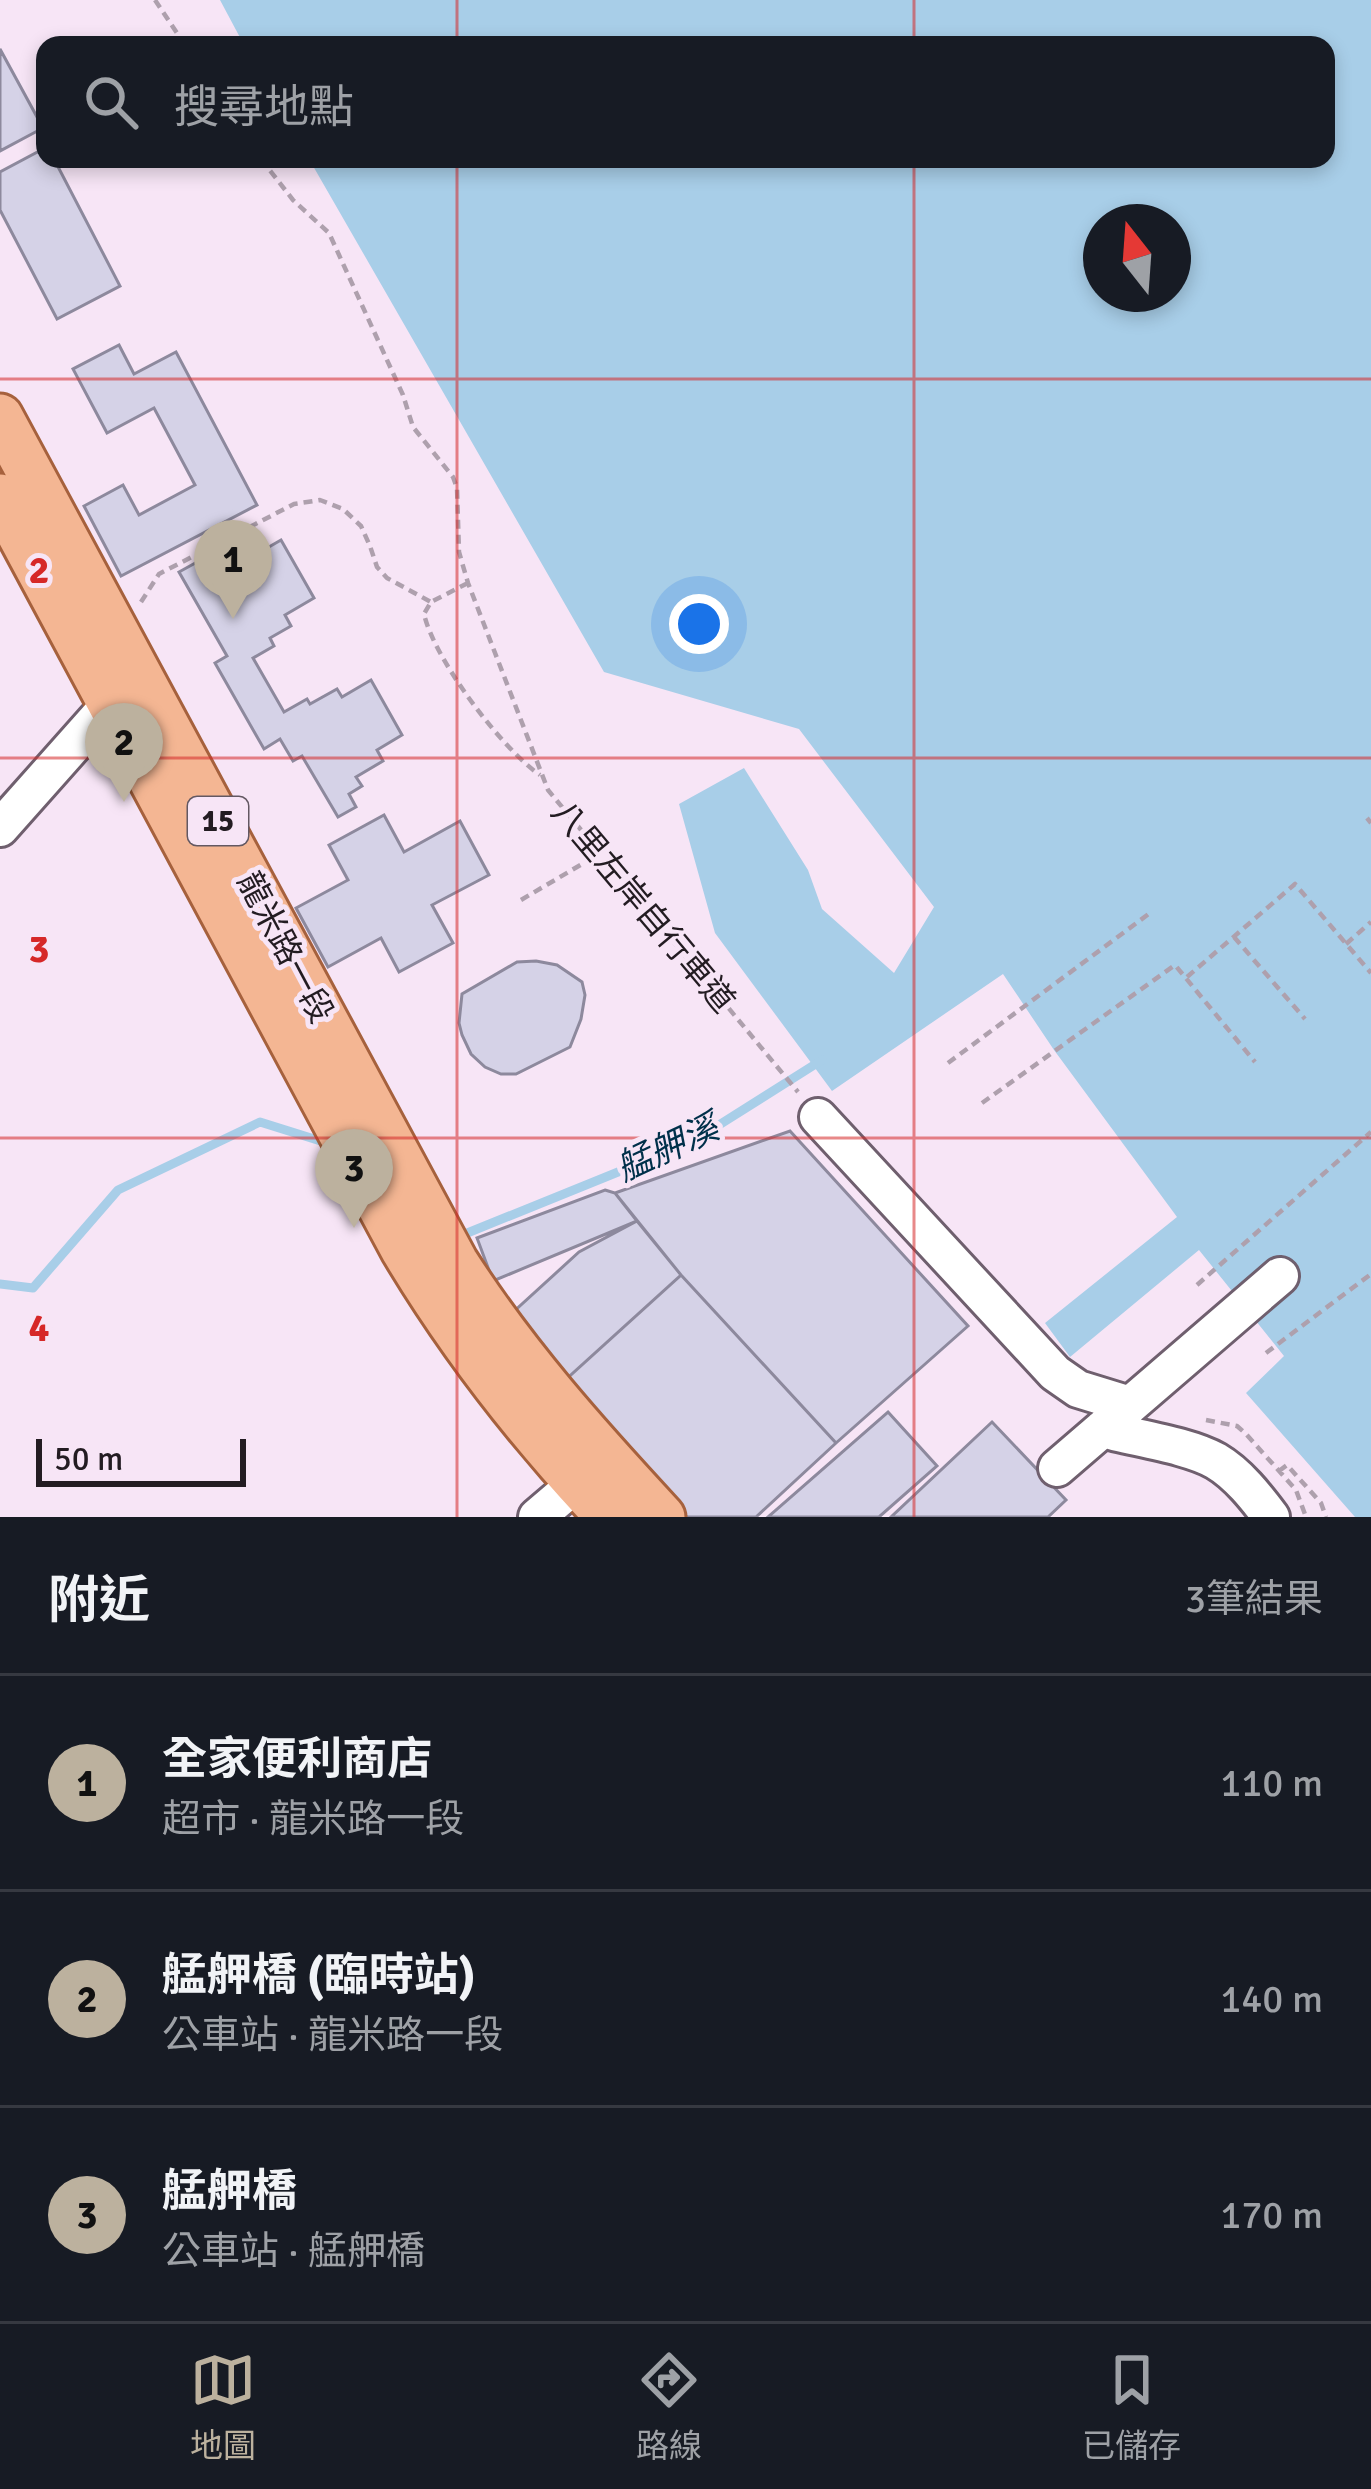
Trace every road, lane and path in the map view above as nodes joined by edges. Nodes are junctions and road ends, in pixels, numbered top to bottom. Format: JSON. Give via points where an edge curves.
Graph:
{"nodes":[{"id":1,"x":155,"y":0,"type":"edge"},
{"id":2,"x":179,"y":36,"type":"edge"},
{"id":3,"x":268,"y":168,"type":"edge"},
{"id":4,"x":0,"y":417,"type":"edge"},
{"id":5,"x":0,"y":497,"type":"edge"},
{"id":6,"x":468,"y":583,"type":"junction"},
{"id":7,"x":431,"y":602,"type":"junction"},
{"id":8,"x":134,"y":612,"type":"dead end"},
{"id":9,"x":111,"y":703,"type":"junction"},
{"id":10,"x":541,"y":776,"type":"junction"},
{"id":11,"x":0,"y":828,"type":"edge"},
{"id":12,"x":598,"y":854,"type":"junction"},
{"id":13,"x":521,"y":900,"type":"dead end"},
{"id":14,"x":1150,"y":914,"type":"dead end"},
{"id":15,"x":1371,"y":922,"type":"edge"},
{"id":16,"x":1234,"y":937,"type":"junction"},
{"id":17,"x":1346,"y":944,"type":"junction"},
{"id":18,"x":1371,"y":973,"type":"edge"},
{"id":19,"x":1186,"y":978,"type":"junction"},
{"id":20,"x":1305,"y":1019,"type":"dead end"},
{"id":21,"x":1255,"y":1062,"type":"dead end"},
{"id":22,"x":948,"y":1063,"type":"dead end"},
{"id":23,"x":777,"y":1066,"type":"dead end"},
{"id":24,"x":982,"y":1103,"type":"dead end"},
{"id":25,"x":818,"y":1117,"type":"dead end"},
{"id":26,"x":1371,"y":1132,"type":"edge"},
{"id":27,"x":432,"y":1245,"type":"junction"},
{"id":28,"x":1371,"y":1274,"type":"edge"},
{"id":29,"x":1280,"y":1276,"type":"dead end"},
{"id":30,"x":1197,"y":1285,"type":"dead end"},
{"id":31,"x":1266,"y":1353,"type":"dead end"},
{"id":32,"x":1130,"y":1406,"type":"junction"},
{"id":33,"x":1102,"y":1430,"type":"junction"},
{"id":34,"x":1057,"y":1468,"type":"dead end"},
{"id":35,"x":592,"y":1470,"type":"junction"},
{"id":36,"x":1279,"y":1471,"type":"dead end"},
{"id":37,"x":537,"y":1517,"type":"edge"},
{"id":38,"x":609,"y":1517,"type":"edge"},
{"id":39,"x":662,"y":1517,"type":"edge"},
{"id":40,"x":1271,"y":1517,"type":"edge"},
{"id":41,"x":1326,"y":1517,"type":"edge"}],
"edges":[{"from":1,"to":2,"type":"path"},
{"from":3,"to":6,"type":"path","name":"八里左岸自行車道","via":[[329,233],[413,427],[453,476]]},
{"from":4,"to":27,"type":"main road","name":"龍米路一段","number":"15"},
{"from":5,"to":9,"type":"main road","name":"龍米路一段","number":"15"},
{"from":6,"to":7,"type":"path"},
{"from":6,"to":10,"type":"path","name":"八里左岸自行車道"},
{"from":7,"to":8,"type":"path","via":[[387,578],[361,526],[320,500],[294,504],[159,574]]},
{"from":7,"to":10,"type":"path","via":[[428,629],[468,695],[520,762]]},
{"from":9,"to":11,"type":"street"},
{"from":9,"to":27,"type":"main road","name":"龍米路一段","number":"15","via":[[292,1040]]},
{"from":10,"to":12,"type":"path","name":"八里左岸自行車道"},
{"from":12,"to":13,"type":"path"},
{"from":12,"to":23,"type":"path","name":"八里左岸自行車道"},
{"from":14,"to":22,"type":"path"},
{"from":15,"to":17,"type":"path"},
{"from":16,"to":17,"type":"path","via":[[1295,884]]},
{"from":16,"to":19,"type":"path"},
{"from":16,"to":20,"type":"path"},
{"from":17,"to":18,"type":"path"},
{"from":19,"to":21,"type":"path"},
{"from":19,"to":24,"type":"path","via":[[1175,965]]},
{"from":25,"to":32,"type":"street","via":[[1055,1373]]},
{"from":26,"to":30,"type":"path"},
{"from":27,"to":35,"type":"main road","name":"龍米路一段","number":"15","via":[[551,1395]]},
{"from":28,"to":31,"type":"path"},
{"from":29,"to":32,"type":"street"},
{"from":32,"to":33,"type":"street"},
{"from":33,"to":34,"type":"street"},
{"from":33,"to":40,"type":"street","via":[[1220,1463]]},
{"from":35,"to":37,"type":"street"},
{"from":35,"to":38,"type":"main road","name":"龍米路一段","number":"15"},
{"from":35,"to":39,"type":"main road","name":"龍米路一段","number":"15"},
{"from":36,"to":41,"type":"path","via":[[1287,1465]]}]}
